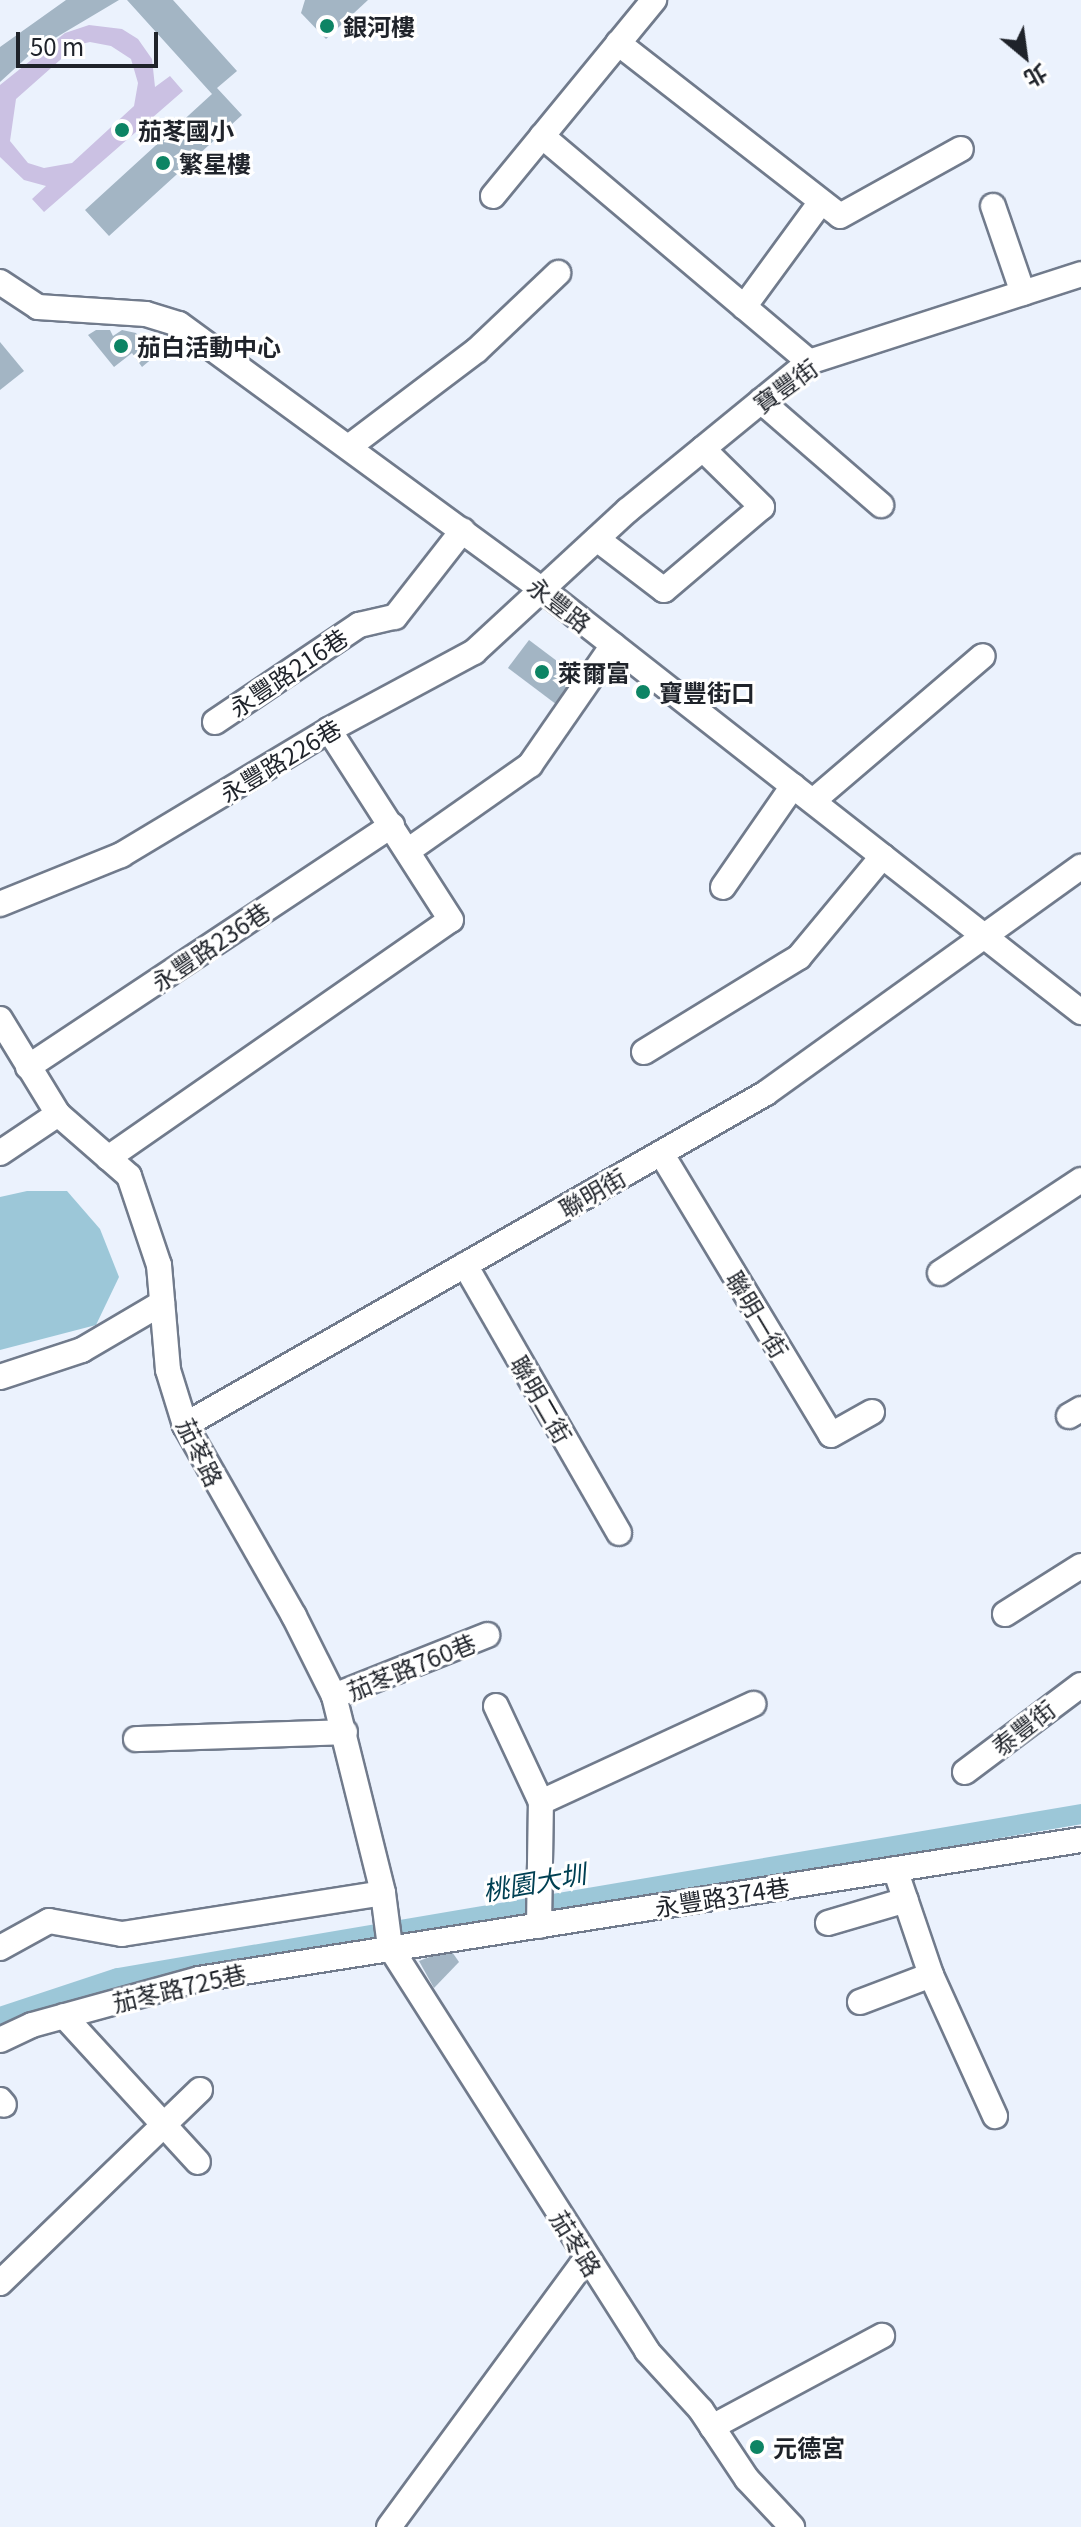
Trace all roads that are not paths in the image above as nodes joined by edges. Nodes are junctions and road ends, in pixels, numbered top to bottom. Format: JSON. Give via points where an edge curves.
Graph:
{"nodes":[{"id":1,"x":654,"y":0,"type":"edge"},
{"id":2,"x":618,"y":43,"type":"junction"},
{"id":3,"x":542,"y":136,"type":"junction"},
{"id":4,"x":961,"y":149,"type":"dead end"},
{"id":5,"x":493,"y":196,"type":"dead end"},
{"id":6,"x":820,"y":203,"type":"junction"},
{"id":7,"x":993,"y":206,"type":"dead end"},
{"id":8,"x":558,"y":273,"type":"dead end"},
{"id":9,"x":1081,"y":274,"type":"edge"},
{"id":10,"x":0,"y":282,"type":"edge"},
{"id":11,"x":1023,"y":293,"type":"junction"},
{"id":12,"x":744,"y":307,"type":"junction"},
{"id":13,"x":809,"y":362,"type":"junction"},
{"id":14,"x":761,"y":401,"type":"junction"},
{"id":15,"x":350,"y":446,"type":"junction"},
{"id":16,"x":703,"y":449,"type":"junction"},
{"id":17,"x":881,"y":505,"type":"dead end"},
{"id":18,"x":463,"y":530,"type":"junction"},
{"id":19,"x":597,"y":539,"type":"junction"},
{"id":20,"x":543,"y":590,"type":"junction"},
{"id":21,"x":613,"y":645,"type":"junction"},
{"id":22,"x":983,"y":656,"type":"dead end"},
{"id":23,"x":215,"y":722,"type":"dead end"},
{"id":24,"x":329,"y":730,"type":"junction"},
{"id":25,"x":793,"y":786,"type":"junction"},
{"id":26,"x":813,"y":801,"type":"junction"},
{"id":27,"x":392,"y":825,"type":"junction"},
{"id":28,"x":409,"y":850,"type":"junction"},
{"id":29,"x":883,"y":856,"type":"junction"},
{"id":30,"x":1081,"y":867,"type":"edge"},
{"id":31,"x":723,"y":887,"type":"dead end"},
{"id":32,"x":0,"y":904,"type":"edge"},
{"id":33,"x":986,"y":937,"type":"junction"},
{"id":34,"x":1081,"y":1012,"type":"edge"},
{"id":35,"x":0,"y":1019,"type":"edge"},
{"id":36,"x":644,"y":1052,"type":"dead end"},
{"id":37,"x":28,"y":1067,"type":"junction"},
{"id":38,"x":58,"y":1114,"type":"junction"},
{"id":39,"x":0,"y":1153,"type":"edge"},
{"id":40,"x":661,"y":1153,"type":"junction"},
{"id":41,"x":108,"y":1158,"type":"junction"},
{"id":42,"x":1081,"y":1180,"type":"edge"},
{"id":43,"x":465,"y":1265,"type":"junction"},
{"id":44,"x":940,"y":1273,"type":"dead end"},
{"id":45,"x":162,"y":1303,"type":"junction"},
{"id":46,"x":0,"y":1377,"type":"edge"},
{"id":47,"x":872,"y":1412,"type":"dead end"},
{"id":48,"x":185,"y":1425,"type":"junction"},
{"id":49,"x":619,"y":1533,"type":"dead end"},
{"id":50,"x":1081,"y":1566,"type":"edge"},
{"id":51,"x":1005,"y":1614,"type":"dead end"},
{"id":52,"x":487,"y":1635,"type":"dead end"},
{"id":53,"x":1081,"y":1685,"type":"edge"},
{"id":54,"x":334,"y":1696,"type":"junction"},
{"id":55,"x":753,"y":1704,"type":"dead end"},
{"id":56,"x":496,"y":1706,"type":"dead end"},
{"id":57,"x":345,"y":1732,"type":"junction"},
{"id":58,"x":136,"y":1739,"type":"dead end"},
{"id":59,"x":965,"y":1772,"type":"dead end"},
{"id":60,"x":541,"y":1802,"type":"junction"},
{"id":61,"x":1081,"y":1840,"type":"edge"},
{"id":62,"x":895,"y":1869,"type":"junction"},
{"id":63,"x":384,"y":1899,"type":"junction"},
{"id":64,"x":906,"y":1900,"type":"junction"},
{"id":65,"x":538,"y":1920,"type":"junction"},
{"id":66,"x":828,"y":1923,"type":"dead end"},
{"id":67,"x":390,"y":1943,"type":"junction"},
{"id":68,"x":0,"y":1948,"type":"edge"},
{"id":69,"x":363,"y":1950,"type":"joint"},
{"id":70,"x":931,"y":1975,"type":"junction"},
{"id":71,"x":860,"y":2002,"type":"dead end"},
{"id":72,"x":64,"y":2016,"type":"junction"},
{"id":73,"x":0,"y":2040,"type":"edge"},
{"id":74,"x":200,"y":2090,"type":"dead end"},
{"id":75,"x":995,"y":2116,"type":"dead end"},
{"id":76,"x":162,"y":2123,"type":"junction"},
{"id":77,"x":198,"y":2162,"type":"dead end"},
{"id":78,"x":586,"y":2259,"type":"junction"},
{"id":79,"x":0,"y":2283,"type":"edge"},
{"id":80,"x":882,"y":2336,"type":"dead end"},
{"id":81,"x":712,"y":2427,"type":"junction"},
{"id":82,"x":389,"y":2527,"type":"edge"},
{"id":83,"x":792,"y":2527,"type":"edge"}],
"edges":[{"from":1,"to":2,"type":"street"},
{"from":2,"to":3,"type":"street"},
{"from":2,"to":6,"type":"street"},
{"from":3,"to":5,"type":"street"},
{"from":3,"to":12,"type":"street"},
{"from":4,"to":6,"type":"street","via":[[840,216]]},
{"from":6,"to":12,"type":"street"},
{"from":7,"to":11,"type":"street"},
{"from":8,"to":15,"type":"street","via":[[477,350]]},
{"from":9,"to":11,"type":"street","name":"寶豐街"},
{"from":10,"to":15,"type":"street","name":"永豐路","via":[[38,307],[146,314],[179,324]]},
{"from":11,"to":13,"type":"street","name":"寶豐街"},
{"from":12,"to":13,"type":"street"},
{"from":13,"to":14,"type":"street","name":"寶豐街"},
{"from":14,"to":16,"type":"street","name":"寶豐街"},
{"from":14,"to":17,"type":"street"},
{"from":15,"to":18,"type":"street","name":"永豐路"},
{"from":16,"to":19,"type":"street","name":"寶豐街"},
{"from":16,"to":19,"type":"street","via":[[762,507],[664,590]]},
{"from":18,"to":20,"type":"street","name":"永豐路"},
{"from":18,"to":23,"type":"street","name":"永豐路216巷","via":[[395,617],[359,625]]},
{"from":19,"to":20,"type":"street","name":"寶豐街"},
{"from":20,"to":21,"type":"street","name":"永豐路"},
{"from":20,"to":24,"type":"street","name":"永豐路226巷","via":[[474,652]]},
{"from":21,"to":25,"type":"street","name":"永豐路"},
{"from":21,"to":28,"type":"street","via":[[530,765]]},
{"from":22,"to":26,"type":"street"},
{"from":24,"to":27,"type":"street"},
{"from":24,"to":32,"type":"street","name":"永豐路226巷","via":[[121,855]]},
{"from":25,"to":26,"type":"street","name":"永豐路"},
{"from":25,"to":31,"type":"street"},
{"from":26,"to":29,"type":"street","name":"永豐路"},
{"from":27,"to":28,"type":"street"},
{"from":27,"to":37,"type":"street","name":"永豐路236巷"},
{"from":28,"to":41,"type":"street","via":[[451,920]]},
{"from":29,"to":33,"type":"street","name":"永豐路"},
{"from":29,"to":36,"type":"street","via":[[799,957]]},
{"from":30,"to":33,"type":"street","name":"聯明街"},
{"from":33,"to":34,"type":"street","name":"永豐路"},
{"from":33,"to":40,"type":"street","name":"聯明街","via":[[766,1093]]},
{"from":35,"to":37,"type":"street","name":"茄苳路"},
{"from":37,"to":38,"type":"street","name":"茄苳路"},
{"from":38,"to":39,"type":"street"},
{"from":38,"to":41,"type":"street","name":"茄苳路"},
{"from":40,"to":43,"type":"street","name":"聯明街"},
{"from":40,"to":47,"type":"street","name":"聯明一街","via":[[831,1435]]},
{"from":41,"to":45,"type":"street","name":"茄苳路","via":[[129,1176],[151,1231]]},
{"from":42,"to":44,"type":"street"},
{"from":43,"to":48,"type":"street","name":"聯明街"},
{"from":43,"to":49,"type":"street","name":"聯明二街"},
{"from":45,"to":46,"type":"street","via":[[82,1350]]},
{"from":45,"to":48,"type":"street","name":"茄苳路","via":[[168,1370]]},
{"from":48,"to":54,"type":"street","name":"茄苳路"},
{"from":50,"to":51,"type":"street"},
{"from":52,"to":54,"type":"street","name":"茄苳路760巷"},
{"from":53,"to":59,"type":"street","name":"泰豐街"},
{"from":54,"to":57,"type":"street","name":"茄苳路"},
{"from":55,"to":60,"type":"street"},
{"from":56,"to":60,"type":"street"},
{"from":57,"to":58,"type":"street"},
{"from":57,"to":63,"type":"street","name":"茄苳路"},
{"from":60,"to":65,"type":"street"},
{"from":61,"to":62,"type":"street","name":"永豐路374巷"},
{"from":62,"to":64,"type":"street"},
{"from":62,"to":65,"type":"street","name":"永豐路374巷"},
{"from":63,"to":67,"type":"street","name":"茄苳路"},
{"from":63,"to":68,"type":"street","via":[[122,1934],[49,1921]]},
{"from":64,"to":66,"type":"street"},
{"from":64,"to":70,"type":"street"},
{"from":65,"to":67,"type":"street","name":"永豐路374巷"},
{"from":67,"to":69,"type":"street","name":"永豐路374巷"},
{"from":67,"to":78,"type":"street","name":"茄苳路"},
{"from":69,"to":72,"type":"street","name":"茄苳路725巷","via":[[199,1979]]},
{"from":70,"to":71,"type":"street"},
{"from":70,"to":75,"type":"street"},
{"from":72,"to":73,"type":"street","name":"茄苳路725巷"},
{"from":72,"to":76,"type":"street"},
{"from":74,"to":76,"type":"street"},
{"from":76,"to":77,"type":"street"},
{"from":76,"to":79,"type":"street"},
{"from":78,"to":81,"type":"street","name":"茄苳路","via":[[647,2351]]},
{"from":78,"to":82,"type":"street"},
{"from":80,"to":81,"type":"street"},
{"from":81,"to":83,"type":"street","name":"茄苳路","via":[[747,2479]]}]}
